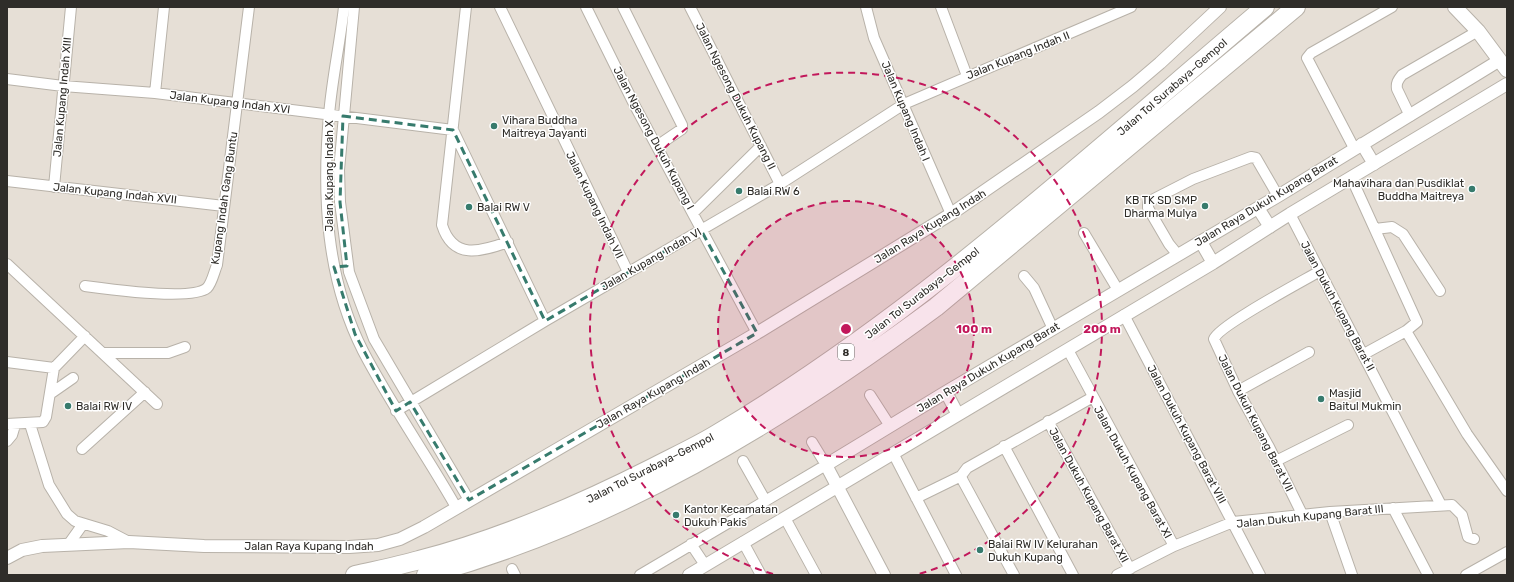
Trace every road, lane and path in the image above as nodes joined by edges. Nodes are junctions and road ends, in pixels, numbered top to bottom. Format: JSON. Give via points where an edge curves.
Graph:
{"nodes":[{"id":1,"x":71,"y":7,"type":"edge"},
{"id":2,"x":164,"y":7,"type":"edge"},
{"id":3,"x":249,"y":7,"type":"edge"},
{"id":4,"x":466,"y":7,"type":"edge"},
{"id":5,"x":500,"y":7,"type":"edge"},
{"id":6,"x":586,"y":7,"type":"edge"},
{"id":7,"x":623,"y":7,"type":"edge"},
{"id":8,"x":690,"y":7,"type":"edge"},
{"id":9,"x":866,"y":7,"type":"edge"},
{"id":10,"x":1131,"y":7,"type":"edge"},
{"id":11,"x":1220,"y":7,"type":"edge"},
{"id":12,"x":1265,"y":7,"type":"edge"},
{"id":13,"x":1296,"y":7,"type":"edge"},
{"id":14,"x":1392,"y":7,"type":"edge"},
{"id":15,"x":1455,"y":7,"type":"edge"},
{"id":16,"x":944,"y":8,"type":"edge"},
{"id":17,"x":343,"y":12,"type":"edge"},
{"id":18,"x":354,"y":12,"type":"edge"},
{"id":19,"x":1478,"y":31,"type":"junction"},
{"id":20,"x":336,"y":61,"type":"junction"},
{"id":21,"x":348,"y":63,"type":"junction"},
{"id":22,"x":1504,"y":65,"type":"edge"},
{"id":23,"x":967,"y":76,"type":"junction"},
{"id":24,"x":7,"y":78,"type":"edge"},
{"id":25,"x":1507,"y":84,"type":"edge"},
{"id":26,"x":63,"y":86,"type":"junction"},
{"id":27,"x":155,"y":93,"type":"junction"},
{"id":28,"x":237,"y":103,"type":"junction"},
{"id":29,"x":904,"y":104,"type":"junction"},
{"id":30,"x":329,"y":114,"type":"junction"},
{"id":31,"x":343,"y":116,"type":"junction"},
{"id":32,"x":1410,"y":116,"type":"junction"},
{"id":33,"x":453,"y":130,"type":"junction"},
{"id":34,"x":657,"y":146,"type":"junction"},
{"id":35,"x":761,"y":146,"type":"junction"},
{"id":36,"x":1358,"y":146,"type":"junction"},
{"id":37,"x":1374,"y":164,"type":"junction"},
{"id":38,"x":1351,"y":177,"type":"junction"},
{"id":39,"x":7,"y":181,"type":"edge"},
{"id":40,"x":780,"y":184,"type":"junction"},
{"id":41,"x":54,"y":186,"type":"junction"},
{"id":42,"x":1278,"y":196,"type":"junction"},
{"id":43,"x":224,"y":206,"type":"junction"},
{"id":44,"x":1258,"y":208,"type":"junction"},
{"id":45,"x":693,"y":212,"type":"junction"},
{"id":46,"x":951,"y":214,"type":"junction"},
{"id":47,"x":1290,"y":214,"type":"junction"},
{"id":48,"x":1270,"y":227,"type":"junction"},
{"id":49,"x":1375,"y":229,"type":"junction"},
{"id":50,"x":701,"y":230,"type":"junction"},
{"id":51,"x":1084,"y":233,"type":"dead end"},
{"id":52,"x":508,"y":242,"type":"junction"},
{"id":53,"x":1201,"y":242,"type":"junction"},
{"id":54,"x":1178,"y":255,"type":"junction"},
{"id":55,"x":1213,"y":263,"type":"junction"},
{"id":56,"x":7,"y":264,"type":"edge"},
{"id":57,"x":347,"y":266,"type":"junction"},
{"id":58,"x":334,"y":267,"type":"junction"},
{"id":59,"x":628,"y":272,"type":"junction"},
{"id":60,"x":1320,"y":272,"type":"junction"},
{"id":61,"x":1024,"y":276,"type":"dead end"},
{"id":62,"x":85,"y":286,"type":"dead end"},
{"id":63,"x":1118,"y":290,"type":"junction"},
{"id":64,"x":1440,"y":291,"type":"dead end"},
{"id":65,"x":1124,"y":315,"type":"junction"},
{"id":66,"x":545,"y":321,"type":"junction"},
{"id":67,"x":1053,"y":329,"type":"junction"},
{"id":68,"x":1406,"y":331,"type":"junction"},
{"id":69,"x":757,"y":332,"type":"junction"},
{"id":70,"x":85,"y":336,"type":"junction"},
{"id":71,"x":185,"y":348,"type":"dead end"},
{"id":72,"x":1068,"y":350,"type":"junction"},
{"id":73,"x":1309,"y":352,"type":"dead end"},
{"id":74,"x":103,"y":353,"type":"junction"},
{"id":75,"x":1364,"y":354,"type":"junction"},
{"id":76,"x":7,"y":362,"type":"edge"},
{"id":77,"x":54,"y":368,"type":"junction"},
{"id":78,"x":73,"y":378,"type":"dead end"},
{"id":79,"x":1238,"y":391,"type":"junction"},
{"id":80,"x":145,"y":392,"type":"junction"},
{"id":81,"x":946,"y":392,"type":"junction"},
{"id":82,"x":50,"y":394,"type":"junction"},
{"id":83,"x":870,"y":395,"type":"dead end"},
{"id":84,"x":1093,"y":397,"type":"junction"},
{"id":85,"x":410,"y":402,"type":"junction"},
{"id":86,"x":157,"y":404,"type":"dead end"},
{"id":87,"x":396,"y":411,"type":"junction"},
{"id":88,"x":957,"y":413,"type":"junction"},
{"id":89,"x":1048,"y":421,"type":"junction"},
{"id":90,"x":11,"y":424,"type":"edge"},
{"id":91,"x":30,"y":424,"type":"junction"},
{"id":92,"x":1348,"y":425,"type":"dead end"},
{"id":93,"x":890,"y":426,"type":"junction"},
{"id":94,"x":7,"y":441,"type":"edge"},
{"id":95,"x":812,"y":442,"type":"dead end"},
{"id":96,"x":1004,"y":446,"type":"junction"},
{"id":97,"x":82,"y":448,"type":"dead end"},
{"id":98,"x":893,"y":453,"type":"junction"},
{"id":99,"x":743,"y":461,"type":"dead end"},
{"id":100,"x":1276,"y":461,"type":"junction"},
{"id":101,"x":826,"y":465,"type":"junction"},
{"id":102,"x":964,"y":472,"type":"junction"},
{"id":103,"x":838,"y":486,"type":"junction"},
{"id":104,"x":1507,"y":491,"type":"edge"},
{"id":105,"x":916,"y":498,"type":"junction"},
{"id":106,"x":468,"y":500,"type":"junction"},
{"id":107,"x":766,"y":500,"type":"junction"},
{"id":108,"x":1441,"y":505,"type":"junction"},
{"id":109,"x":456,"y":507,"type":"junction"},
{"id":110,"x":1393,"y":508,"type":"junction"},
{"id":111,"x":1330,"y":512,"type":"junction"},
{"id":112,"x":1302,"y":514,"type":"junction"},
{"id":113,"x":785,"y":518,"type":"junction"},
{"id":114,"x":1233,"y":522,"type":"junction"},
{"id":115,"x":82,"y":524,"type":"junction"},
{"id":116,"x":1474,"y":539,"type":"dead end"},
{"id":117,"x":128,"y":542,"type":"junction"},
{"id":118,"x":743,"y":542,"type":"junction"},
{"id":119,"x":691,"y":544,"type":"junction"},
{"id":120,"x":68,"y":545,"type":"junction"},
{"id":121,"x":1174,"y":546,"type":"junction"},
{"id":122,"x":1507,"y":552,"type":"edge"},
{"id":123,"x":7,"y":558,"type":"edge"},
{"id":124,"x":1130,"y":569,"type":"junction"},
{"id":125,"x":698,"y":571,"type":"edge"},
{"id":126,"x":355,"y":575,"type":"edge"},
{"id":127,"x":426,"y":575,"type":"edge"},
{"id":128,"x":640,"y":575,"type":"edge"},
{"id":129,"x":761,"y":575,"type":"edge"},
{"id":130,"x":816,"y":575,"type":"edge"},
{"id":131,"x":884,"y":575,"type":"edge"},
{"id":132,"x":956,"y":575,"type":"edge"},
{"id":133,"x":1014,"y":575,"type":"edge"},
{"id":134,"x":1073,"y":575,"type":"edge"},
{"id":135,"x":1117,"y":575,"type":"edge"},
{"id":136,"x":1260,"y":575,"type":"edge"},
{"id":137,"x":1352,"y":575,"type":"edge"},
{"id":138,"x":1428,"y":575,"type":"edge"},
{"id":139,"x":1467,"y":575,"type":"edge"}],
"edges":[{"from":1,"to":26,"type":"street","name":"Jalan Kupang Indah XIII"},
{"from":2,"to":27,"type":"street"},
{"from":3,"to":28,"type":"street","name":"Kupang Indah Gang Buntu"},
{"from":4,"to":33,"type":"street"},
{"from":5,"to":59,"type":"street","name":"Jalan Kupang Indah VII"},
{"from":6,"to":34,"type":"street","name":"Jalan Ngesong Dukuh Kupang I"},
{"from":7,"to":34,"type":"street","via":[[682,125],[682,129]]},
{"from":8,"to":35,"type":"street","name":"Jalan Ngesong Dukuh Kupang II"},
{"from":9,"to":29,"type":"street","name":"Jalan Kupang Indah I","via":[[874,38]]},
{"from":10,"to":23,"type":"street","name":"Jalan Kupang Indah II"},
{"from":11,"to":46,"type":"street","name":"Jalan Raya Kupang Indah","via":[[1133,86]]},
{"from":12,"to":126,"type":"highway","name":"Jalan Tol Surabaya–Gempol","number":"8","via":[[1104,146],[899,313],[846,352],[715,435],[585,501],[520,528],[420,560]]},
{"from":13,"to":127,"type":"highway","name":"Jalan Tol Surabaya–Gempol","number":"8","via":[[936,307],[821,387],[724,448],[602,512],[534,540]]},
{"from":14,"to":36,"type":"street","via":[[1311,53],[1307,58]]},
{"from":15,"to":19,"type":"main road"},
{"from":16,"to":23,"type":"street"},
{"from":17,"to":18,"type":"street"},
{"from":17,"to":20,"type":"street","name":"Jalan Kupang Indah X"},
{"from":18,"to":21,"type":"street","name":"Jalan Kupang Indah X"},
{"from":19,"to":22,"type":"main road"},
{"from":19,"to":32,"type":"street","via":[[1402,75],[1396,85]]},
{"from":20,"to":21,"type":"street"},
{"from":20,"to":30,"type":"street","name":"Jalan Kupang Indah X"},
{"from":21,"to":31,"type":"street","name":"Jalan Kupang Indah X"},
{"from":22,"to":32,"type":"street","name":"Jalan Raya Dukuh Kupang Barat"},
{"from":23,"to":29,"type":"street","name":"Jalan Kupang Indah II"},
{"from":24,"to":26,"type":"street","name":"Jalan Kupang Indah XVI"},
{"from":25,"to":37,"type":"street"},
{"from":26,"to":27,"type":"street","name":"Jalan Kupang Indah XVI"},
{"from":26,"to":41,"type":"street","name":"Jalan Kupang Indah XIII"},
{"from":27,"to":28,"type":"street","name":"Jalan Kupang Indah XVI"},
{"from":28,"to":30,"type":"street","name":"Jalan Kupang Indah XVI"},
{"from":28,"to":43,"type":"street","name":"Kupang Indah Gang Buntu"},
{"from":29,"to":40,"type":"street","name":"Jalan Kupang Indah VI"},
{"from":29,"to":46,"type":"street","name":"Jalan Kupang Indah I"},
{"from":30,"to":31,"type":"street","name":"Jalan Kupang Indah XVI"},
{"from":30,"to":58,"type":"street","name":"Jalan Kupang Indah X","via":[[327,222]]},
{"from":31,"to":33,"type":"street","name":"Jalan Kupang Indah XVI"},
{"from":31,"to":57,"type":"street","name":"Jalan Kupang Indah X","via":[[339,170]]},
{"from":32,"to":36,"type":"street","name":"Jalan Raya Dukuh Kupang Barat"},
{"from":33,"to":52,"type":"street"},
{"from":33,"to":52,"type":"street","via":[[441,217],[444,232],[456,246],[473,252]]},
{"from":34,"to":45,"type":"street","name":"Jalan Ngesong Dukuh Kupang I"},
{"from":35,"to":40,"type":"street","name":"Jalan Ngesong Dukuh Kupang II"},
{"from":35,"to":45,"type":"street"},
{"from":36,"to":37,"type":"street"},
{"from":36,"to":42,"type":"street","name":"Jalan Raya Dukuh Kupang Barat"},
{"from":37,"to":38,"type":"street"},
{"from":38,"to":47,"type":"street"},
{"from":38,"to":49,"type":"street"},
{"from":39,"to":41,"type":"street","name":"Jalan Kupang Indah XVII"},
{"from":40,"to":50,"type":"street","name":"Jalan Kupang Indah VI"},
{"from":41,"to":43,"type":"street","name":"Jalan Kupang Indah XVII"},
{"from":42,"to":44,"type":"street","name":"Jalan Raya Dukuh Kupang Barat"},
{"from":42,"to":54,"type":"street","via":[[1256,158],[1252,157],[1193,179],[1150,201],[1148,208],[1168,244]]},
{"from":43,"to":62,"type":"street","name":"Kupang Indah Gang Buntu","via":[[217,262],[208,286],[200,291],[171,294]]},
{"from":44,"to":48,"type":"street"},
{"from":44,"to":53,"type":"street","name":"Jalan Raya Dukuh Kupang Barat"},
{"from":45,"to":50,"type":"street","name":"Jalan Ngesong Dukuh Kupang I"},
{"from":46,"to":69,"type":"street","name":"Jalan Raya Kupang Indah"},
{"from":47,"to":48,"type":"street"},
{"from":47,"to":60,"type":"street","name":"Jalan Dukuh Kupang Barat II"},
{"from":48,"to":55,"type":"street"},
{"from":49,"to":64,"type":"street","via":[[1392,227],[1403,234]]},
{"from":49,"to":68,"type":"street","via":[[1417,319]]},
{"from":50,"to":59,"type":"street","name":"Jalan Kupang Indah VI"},
{"from":50,"to":69,"type":"street","name":"Jalan Ngesong Dukuh Kupang I"},
{"from":51,"to":63,"type":"street"},
{"from":52,"to":66,"type":"street"},
{"from":53,"to":54,"type":"street","name":"Jalan Raya Dukuh Kupang Barat"},
{"from":53,"to":55,"type":"street"},
{"from":54,"to":63,"type":"street","name":"Jalan Raya Dukuh Kupang Barat"},
{"from":55,"to":65,"type":"street"},
{"from":56,"to":70,"type":"street"},
{"from":57,"to":58,"type":"street"},
{"from":57,"to":85,"type":"street","name":"Jalan Kupang Indah X","via":[[374,339]]},
{"from":58,"to":87,"type":"street","name":"Jalan Kupang Indah X","via":[[355,334]]},
{"from":59,"to":66,"type":"street","name":"Jalan Kupang Indah VI"},
{"from":60,"to":75,"type":"street","name":"Jalan Dukuh Kupang Barat II"},
{"from":60,"to":79,"type":"street","name":"Jalan Dukuh Kupang Barat VII","via":[[1218,333],[1214,339],[1216,345]]},
{"from":61,"to":67,"type":"street","via":[[1034,288]]},
{"from":63,"to":67,"type":"street","name":"Jalan Raya Dukuh Kupang Barat"},
{"from":65,"to":72,"type":"street"},
{"from":65,"to":114,"type":"street","name":"Jalan Dukuh Kupang Barat VIII"},
{"from":66,"to":85,"type":"street","name":"Jalan Kupang Indah VI"},
{"from":67,"to":81,"type":"street","name":"Jalan Raya Dukuh Kupang Barat"},
{"from":68,"to":75,"type":"street"},
{"from":68,"to":104,"type":"street","via":[[1467,434]]},
{"from":69,"to":106,"type":"street","name":"Jalan Raya Kupang Indah"},
{"from":70,"to":74,"type":"street"},
{"from":70,"to":77,"type":"street"},
{"from":71,"to":74,"type":"street","via":[[173,353]]},
{"from":72,"to":84,"type":"street","name":"Jalan Dukuh Kupang Barat XI"},
{"from":72,"to":88,"type":"street"},
{"from":73,"to":79,"type":"street"},
{"from":74,"to":80,"type":"street"},
{"from":75,"to":108,"type":"street","name":"Jalan Dukuh Kupang Barat II"},
{"from":76,"to":77,"type":"street"},
{"from":77,"to":82,"type":"street"},
{"from":78,"to":82,"type":"street"},
{"from":79,"to":100,"type":"street","name":"Jalan Dukuh Kupang Barat VII"},
{"from":80,"to":86,"type":"street"},
{"from":80,"to":97,"type":"street"},
{"from":81,"to":88,"type":"street"},
{"from":81,"to":93,"type":"street","name":"Jalan Raya Dukuh Kupang Barat"},
{"from":82,"to":91,"type":"street","via":[[45,420],[41,424]]},
{"from":83,"to":93,"type":"street"},
{"from":84,"to":89,"type":"street"},
{"from":84,"to":121,"type":"street","name":"Jalan Dukuh Kupang Barat XI"},
{"from":85,"to":87,"type":"street","name":"Jalan Kupang Indah VI"},
{"from":85,"to":106,"type":"street","name":"Jalan Kupang Indah X"},
{"from":87,"to":109,"type":"street","name":"Jalan Kupang Indah X","via":[[436,471]]},
{"from":88,"to":98,"type":"street"},
{"from":89,"to":96,"type":"street"},
{"from":89,"to":124,"type":"street","name":"Jalan Dukuh Kupang Barat XII"},
{"from":90,"to":91,"type":"street"},
{"from":90,"to":94,"type":"street","via":[[12,435]]},
{"from":91,"to":115,"type":"street","via":[[55,496],[67,514]]},
{"from":92,"to":100,"type":"street"},
{"from":93,"to":101,"type":"street","name":"Jalan Raya Dukuh Kupang Barat"},
{"from":95,"to":101,"type":"street"},
{"from":96,"to":102,"type":"street"},
{"from":96,"to":134,"type":"street"},
{"from":98,"to":103,"type":"street"},
{"from":98,"to":105,"type":"street"},
{"from":99,"to":107,"type":"street"},
{"from":100,"to":112,"type":"street","name":"Jalan Dukuh Kupang Barat VII"},
{"from":101,"to":103,"type":"street"},
{"from":101,"to":107,"type":"street","name":"Jalan Raya Dukuh Kupang Barat"},
{"from":102,"to":105,"type":"street"},
{"from":102,"to":133,"type":"street"},
{"from":103,"to":113,"type":"street"},
{"from":103,"to":131,"type":"street"},
{"from":105,"to":132,"type":"street"},
{"from":106,"to":109,"type":"street","name":"Jalan Raya Kupang Indah"},
{"from":107,"to":119,"type":"street","name":"Jalan Raya Dukuh Kupang Barat"},
{"from":108,"to":110,"type":"street","name":"Jalan Dukuh Kupang Barat III"},
{"from":108,"to":116,"type":"street","via":[[1452,505],[1460,511],[1468,538]]},
{"from":109,"to":117,"type":"street","name":"Jalan Raya Kupang Indah","via":[[400,539],[378,545],[204,546]]},
{"from":110,"to":111,"type":"street","name":"Jalan Dukuh Kupang Barat III"},
{"from":110,"to":138,"type":"street"},
{"from":111,"to":112,"type":"street","name":"Jalan Dukuh Kupang Barat III"},
{"from":111,"to":137,"type":"street"},
{"from":112,"to":114,"type":"street","name":"Jalan Dukuh Kupang Barat III"},
{"from":113,"to":118,"type":"street"},
{"from":113,"to":130,"type":"street"},
{"from":114,"to":121,"type":"street","name":"Jalan Dukuh Kupang Barat III"},
{"from":114,"to":136,"type":"street","name":"Jalan Dukuh Kupang Barat VIII"},
{"from":115,"to":117,"type":"street","via":[[108,531]]},
{"from":115,"to":120,"type":"street"},
{"from":117,"to":120,"type":"street","name":"Jalan Raya Kupang Indah"},
{"from":118,"to":125,"type":"street"},
{"from":118,"to":129,"type":"street"},
{"from":119,"to":125,"type":"street"},
{"from":119,"to":128,"type":"street","name":"Jalan Raya Dukuh Kupang Barat"},
{"from":120,"to":123,"type":"street","name":"Jalan Raya Kupang Indah","via":[[22,550]]},
{"from":121,"to":124,"type":"street","name":"Jalan Dukuh Kupang Barat III"},
{"from":122,"to":139,"type":"street"},
{"from":124,"to":135,"type":"street","name":"Jalan Dukuh Kupang Barat III"}]}
